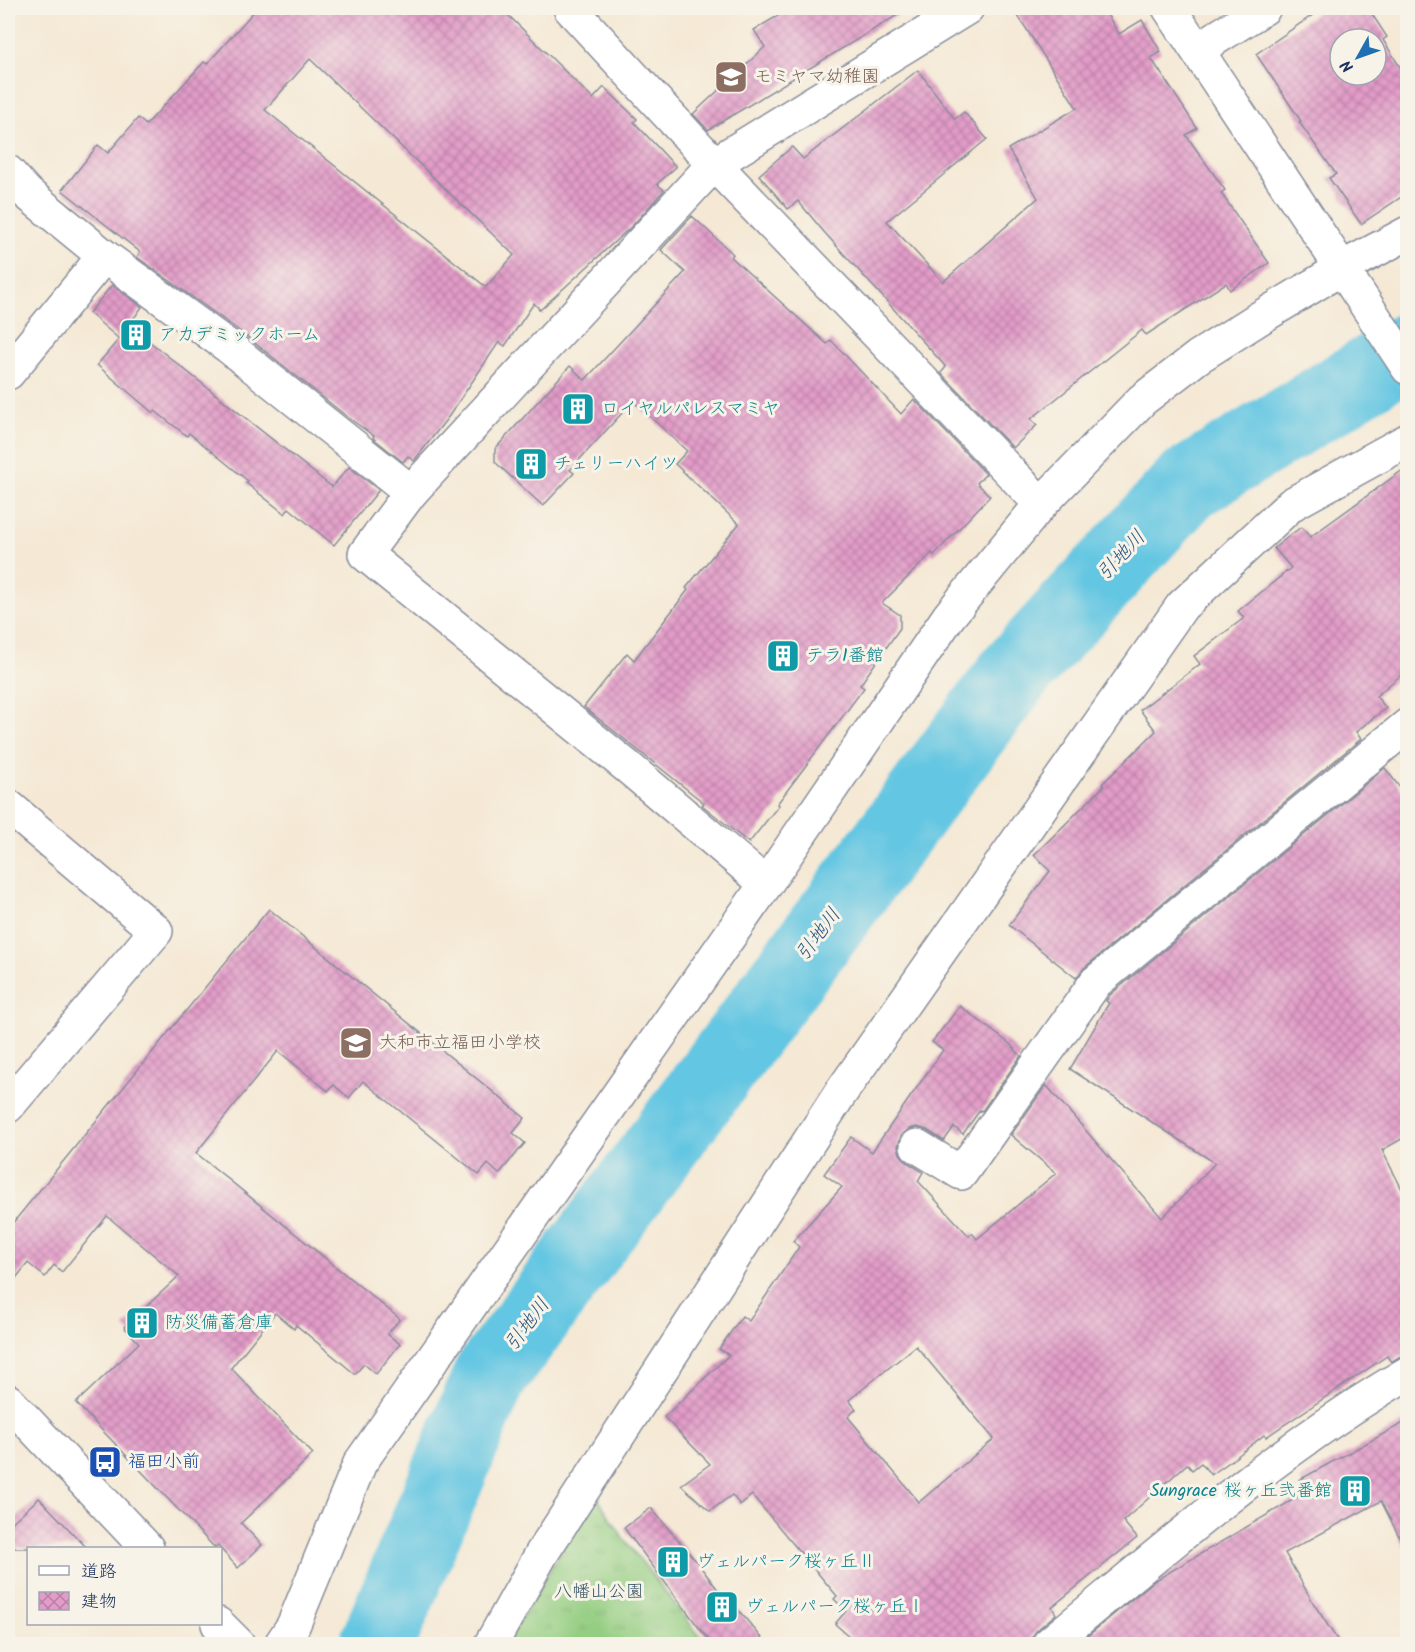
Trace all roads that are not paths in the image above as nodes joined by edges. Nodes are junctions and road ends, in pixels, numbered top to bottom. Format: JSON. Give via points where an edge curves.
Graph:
{"nodes":[{"id":1,"x":570,"y":8,"type":"edge"},
{"id":2,"x":967,"y":8,"type":"edge"},
{"id":3,"x":1169,"y":8,"type":"edge"},
{"id":4,"x":1264,"y":8,"type":"edge"},
{"id":5,"x":1197,"y":50,"type":"junction"},
{"id":6,"x":714,"y":164,"type":"junction"},
{"id":7,"x":8,"y":172,"type":"edge"},
{"id":8,"x":1407,"y":233,"type":"edge"},
{"id":9,"x":104,"y":256,"type":"junction"},
{"id":10,"x":1342,"y":268,"type":"junction"},
{"id":11,"x":1407,"y":368,"type":"edge"},
{"id":12,"x":8,"y":373,"type":"edge"},
{"id":13,"x":1407,"y":440,"type":"edge"},
{"id":14,"x":411,"y":492,"type":"junction"},
{"id":15,"x":1041,"y":504,"type":"junction"},
{"id":16,"x":1407,"y":725,"type":"edge"},
{"id":17,"x":8,"y":806,"type":"edge"},
{"id":18,"x":766,"y":884,"type":"junction"},
{"id":19,"x":8,"y":1106,"type":"edge"},
{"id":20,"x":917,"y":1146,"type":"dead end"},
{"id":21,"x":1407,"y":1373,"type":"edge"},
{"id":22,"x":8,"y":1401,"type":"edge"},
{"id":23,"x":146,"y":1547,"type":"edge"},
{"id":24,"x":220,"y":1625,"type":"edge"},
{"id":25,"x":238,"y":1644,"type":"edge"},
{"id":26,"x":281,"y":1644,"type":"edge"},
{"id":27,"x":491,"y":1644,"type":"edge"},
{"id":28,"x":1049,"y":1644,"type":"edge"}],
"edges":[{"from":1,"to":6,"type":"street"},
{"from":2,"to":6,"type":"street"},
{"from":3,"to":5,"type":"street"},
{"from":4,"to":5,"type":"street"},
{"from":5,"to":10,"type":"street"},
{"from":6,"to":14,"type":"street"},
{"from":6,"to":15,"type":"street"},
{"from":7,"to":9,"type":"street","via":[[27,193]]},
{"from":8,"to":10,"type":"street"},
{"from":9,"to":12,"type":"street"},
{"from":9,"to":14,"type":"street","via":[[229,347]]},
{"from":10,"to":11,"type":"street"},
{"from":10,"to":15,"type":"street","via":[[1198,357],[1142,400]]},
{"from":13,"to":27,"type":"street","via":[[1292,504],[1182,606],[840,1094],[542,1553]]},
{"from":14,"to":18,"type":"street","via":[[365,554]]},
{"from":15,"to":18,"type":"street","via":[[949,616]]},
{"from":16,"to":20,"type":"street","via":[[1096,982],[961,1173]]},
{"from":17,"to":19,"type":"street","via":[[156,931]]},
{"from":18,"to":26,"type":"street","via":[[360,1463],[293,1626]]},
{"from":21,"to":28,"type":"street","via":[[1262,1471]]},
{"from":22,"to":23,"type":"street"},
{"from":24,"to":25,"type":"street"}]}
